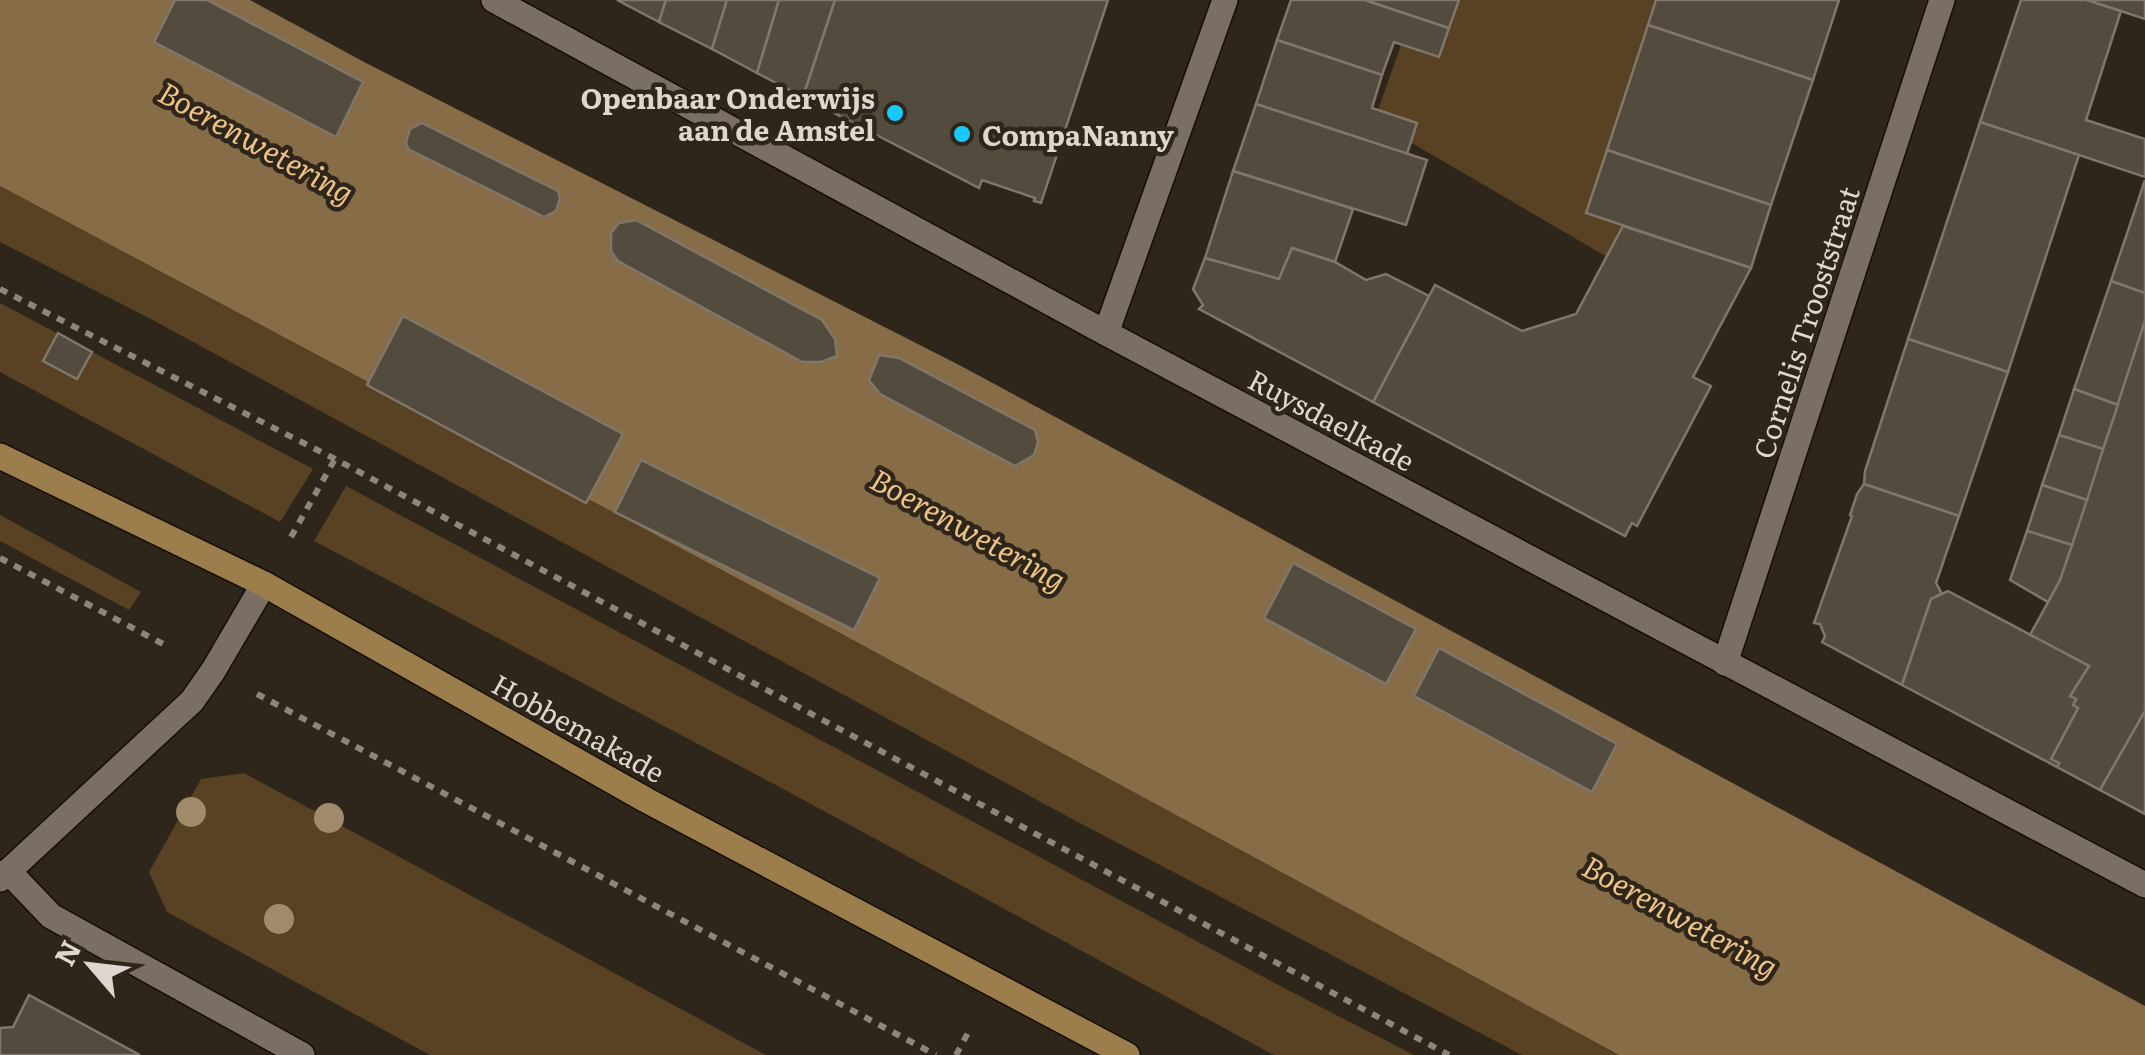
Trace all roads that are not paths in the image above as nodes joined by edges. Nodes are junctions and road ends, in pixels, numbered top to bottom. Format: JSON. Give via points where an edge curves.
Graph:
{"nodes":[{"id":1,"x":494,"y":0,"type":"edge"},
{"id":2,"x":1225,"y":0,"type":"edge"},
{"id":3,"x":1942,"y":0,"type":"edge"},
{"id":4,"x":1106,"y":333,"type":"junction"},
{"id":5,"x":0,"y":456,"type":"edge"},
{"id":6,"x":264,"y":584,"type":"junction"},
{"id":7,"x":1725,"y":662,"type":"junction"},
{"id":8,"x":4,"y":875,"type":"edge"},
{"id":9,"x":2145,"y":885,"type":"edge"},
{"id":10,"x":302,"y":1055,"type":"edge"},
{"id":11,"x":1127,"y":1055,"type":"edge"}],
"edges":[{"from":1,"to":4,"type":"street","name":"Ruysdaelkade"},
{"from":2,"to":4,"type":"street"},
{"from":3,"to":7,"type":"street","name":"Cornelis Trooststraat"},
{"from":4,"to":7,"type":"street","name":"Ruysdaelkade"},
{"from":5,"to":6,"type":"main road","name":"Hobbemakade"},
{"from":6,"to":8,"type":"street","via":[[192,701]]},
{"from":6,"to":11,"type":"main road","name":"Hobbemakade","via":[[646,800]]},
{"from":7,"to":9,"type":"street","name":"Ruysdaelkade"},
{"from":8,"to":10,"type":"street","via":[[51,916]]}]}
